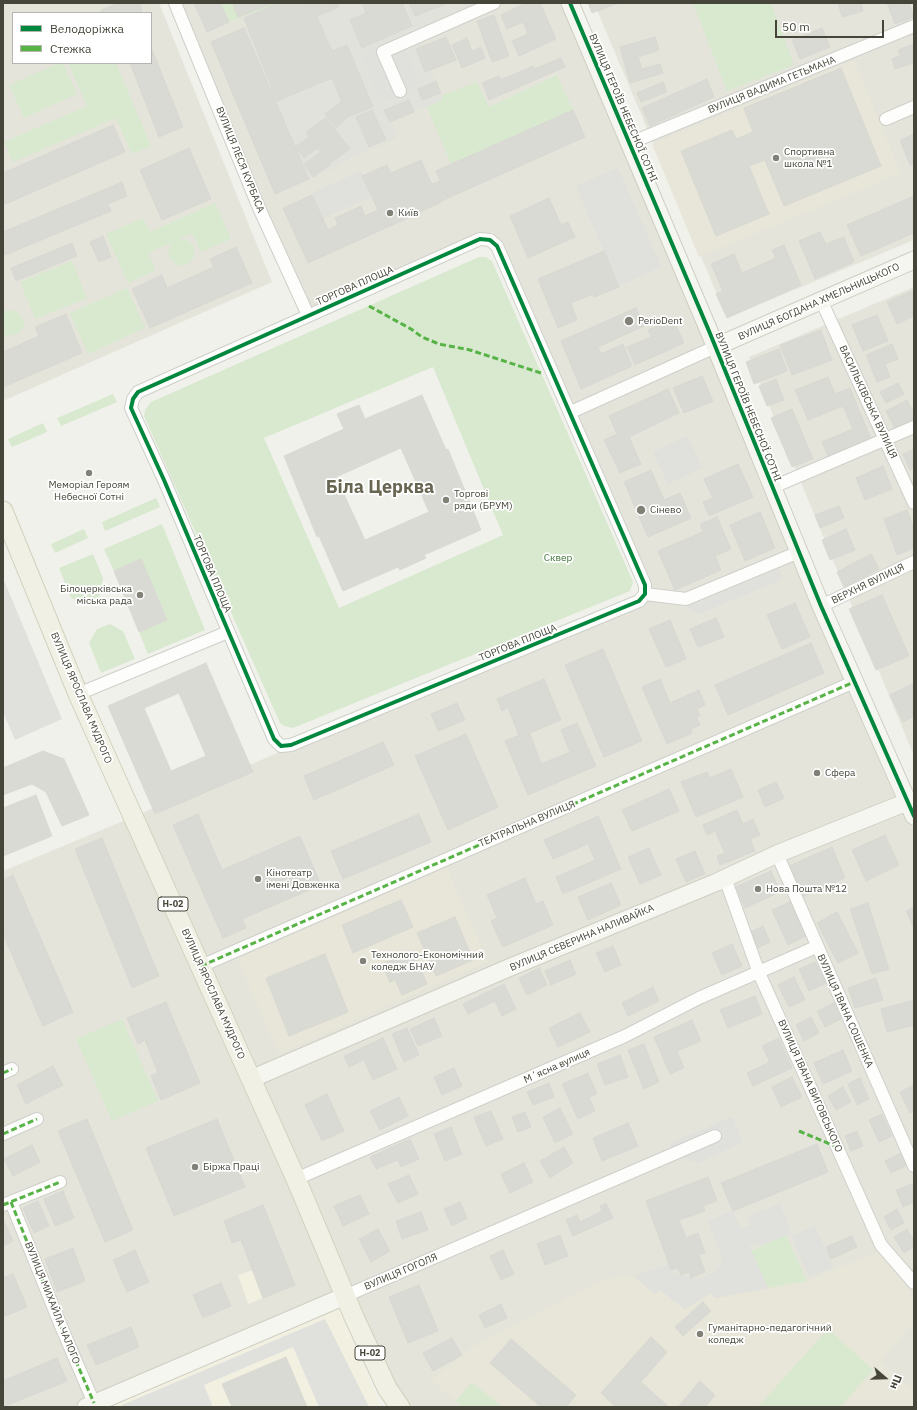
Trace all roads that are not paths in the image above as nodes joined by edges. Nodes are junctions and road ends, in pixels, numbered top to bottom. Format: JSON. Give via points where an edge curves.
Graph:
{"nodes":[{"id":1,"x":175,"y":3,"type":"edge"},
{"id":2,"x":494,"y":3,"type":"edge"},
{"id":3,"x":570,"y":3,"type":"edge"},
{"id":4,"x":914,"y":26,"type":"edge"},
{"id":5,"x":400,"y":91,"type":"dead end"},
{"id":6,"x":914,"y":107,"type":"edge"},
{"id":7,"x":886,"y":119,"type":"dead end"},
{"id":8,"x":630,"y":143,"type":"junction"},
{"id":9,"x":914,"y":260,"type":"edge"},
{"id":10,"x":821,"y":300,"type":"junction"},
{"id":11,"x":308,"y":315,"type":"junction"},
{"id":12,"x":715,"y":347,"type":"junction"},
{"id":13,"x":571,"y":412,"type":"junction"},
{"id":14,"x":914,"y":427,"type":"edge"},
{"id":15,"x":885,"y":439,"type":"junction"},
{"id":16,"x":773,"y":487,"type":"junction"},
{"id":17,"x":914,"y":503,"type":"edge"},
{"id":18,"x":3,"y":511,"type":"edge"},
{"id":19,"x":799,"y":552,"type":"junction"},
{"id":20,"x":914,"y":562,"type":"edge"},
{"id":21,"x":645,"y":594,"type":"junction"},
{"id":22,"x":821,"y":606,"type":"junction"},
{"id":23,"x":228,"y":632,"type":"junction"},
{"id":24,"x":854,"y":682,"type":"junction"},
{"id":25,"x":78,"y":694,"type":"junction"},
{"id":26,"x":912,"y":806,"type":"edge"},
{"id":27,"x":777,"y":854,"type":"junction"},
{"id":28,"x":725,"y":878,"type":"junction"},
{"id":29,"x":816,"y":947,"type":"junction"},
{"id":30,"x":200,"y":966,"type":"junction"},
{"id":31,"x":759,"y":973,"type":"junction"},
{"id":32,"x":251,"y":1079,"type":"junction"},
{"id":33,"x":37,"y":1119,"type":"dead end"},
{"id":34,"x":3,"y":1134,"type":"edge"},
{"id":35,"x":716,"y":1136,"type":"dead end"},
{"id":36,"x":914,"y":1166,"type":"edge"},
{"id":37,"x":296,"y":1179,"type":"junction"},
{"id":38,"x":60,"y":1182,"type":"dead end"},
{"id":39,"x":7,"y":1203,"type":"edge"},
{"id":40,"x":914,"y":1283,"type":"edge"},
{"id":41,"x":345,"y":1296,"type":"junction"},
{"id":42,"x":90,"y":1405,"type":"edge"},
{"id":43,"x":400,"y":1407,"type":"edge"}],
"edges":[{"from":1,"to":11,"type":"street","name":"ВУЛИЦЯ ЛЕСЯ КУРБАСА","via":[[256,200]]},
{"from":2,"to":5,"type":"street","via":[[383,52]]},
{"from":3,"to":8,"type":"street","name":"ВУЛИЦЯ ГЕРОЇВ НЕБЕСНОЇ СОТНІ"},
{"from":4,"to":8,"type":"street","name":"ВУЛИЦЯ ВАДИМА ГЕТЬМАНА"},
{"from":6,"to":7,"type":"street"},
{"from":8,"to":12,"type":"street","name":"ВУЛИЦЯ ГЕРОЇВ НЕБЕСНОЇ СОТНІ"},
{"from":9,"to":10,"type":"street","name":"ВУЛИЦЯ БОГДАНА ХМЕЛЬНИЦЬКОГО"},
{"from":10,"to":12,"type":"street","name":"ВУЛИЦЯ БОГДАНА ХМЕЛЬНИЦЬКОГО"},
{"from":10,"to":15,"type":"street","name":"ВАСИЛЬКІВСЬКА ВУЛИЦЯ"},
{"from":11,"to":13,"type":"street","name":"ТОРГОВА ПЛОЩА","via":[[480,239],[490,240],[497,246]]},
{"from":11,"to":23,"type":"street","name":"ТОРГОВА ПЛОЩА","via":[[138,392],[133,399],[131,408]]},
{"from":12,"to":13,"type":"street","name":"ВУЛИЦЯ БОГДАНА ХМЕЛЬНИЦЬКОГО"},
{"from":12,"to":16,"type":"street","name":"ВУЛИЦЯ ГЕРОЇВ НЕБЕСНОЇ СОТНІ"},
{"from":13,"to":21,"type":"street","name":"ТОРГОВА ПЛОЩА","via":[[645,586]]},
{"from":14,"to":15,"type":"street"},
{"from":15,"to":16,"type":"street"},
{"from":15,"to":17,"type":"street","name":"ВАСИЛЬКІВСЬКА ВУЛИЦЯ"},
{"from":16,"to":19,"type":"street","name":"ВУЛИЦЯ ГЕРОЇВ НЕБЕСНОЇ СОТНІ"},
{"from":18,"to":25,"type":"main road","name":"ВУЛИЦЯ ЯРОСЛАВА МУДРОГО","number":"Н-02"},
{"from":19,"to":21,"type":"street","via":[[686,599]]},
{"from":19,"to":22,"type":"street","name":"ВУЛИЦЯ ГЕРОЇВ НЕБЕСНОЇ СОТНІ"},
{"from":20,"to":22,"type":"street","name":"ВЕРХНЯ ВУЛИЦЯ"},
{"from":21,"to":23,"type":"street","name":"ТОРГОВА ПЛОЩА","via":[[640,601],[281,746],[274,739]]},
{"from":22,"to":24,"type":"street","name":"ВУЛИЦЯ ГЕРОЇВ НЕБЕСНОЇ СОТНІ"},
{"from":23,"to":25,"type":"street"},
{"from":24,"to":26,"type":"street","name":"ВУЛИЦЯ ГЕРОЇВ НЕБЕСНОЇ СОТНІ"},
{"from":24,"to":30,"type":"street","name":"ТЕАТРАЛЬНА ВУЛИЦЯ"},
{"from":25,"to":30,"type":"main road","name":"ВУЛИЦЯ ЯРОСЛАВА МУДРОГО","number":"Н-02"},
{"from":26,"to":27,"type":"street","name":"ВУЛИЦЯ СЕВЕРИНА НАЛИВАЙКА"},
{"from":27,"to":28,"type":"street","name":"ВУЛИЦЯ СЕВЕРИНА НАЛИВАЙКА"},
{"from":27,"to":29,"type":"street","name":"ВУЛИЦЯ ІВАНА СОШЕНКА"},
{"from":28,"to":31,"type":"street","name":"ВУЛИЦЯ ІВАНА ВИГОВСЬКОГО"},
{"from":28,"to":32,"type":"street","name":"ВУЛИЦЯ СЕВЕРИНА НАЛИВАЙКА"},
{"from":29,"to":31,"type":"street","name":"Мʼясна вулиця"},
{"from":29,"to":36,"type":"street","name":"ВУЛИЦЯ ІВАНА СОШЕНКА"},
{"from":30,"to":32,"type":"main road","name":"ВУЛИЦЯ ЯРОСЛАВА МУДРОГО","number":"Н-02"},
{"from":31,"to":37,"type":"street","name":"Мʼясна вулиця","via":[[699,998],[625,1036]]},
{"from":31,"to":40,"type":"street","name":"ВУЛИЦЯ ІВАНА ВИГОВСЬКОГО","via":[[881,1245]]},
{"from":32,"to":37,"type":"main road","name":"ВУЛИЦЯ ЯРОСЛАВА МУДРОГО","number":"Н-02"},
{"from":33,"to":34,"type":"street"},
{"from":35,"to":41,"type":"street","name":"ВУЛИЦЯ ГОГОЛЯ"},
{"from":37,"to":41,"type":"main road","name":"ВУЛИЦЯ ЯРОСЛАВА МУДРОГО","number":"Н-02"},
{"from":38,"to":39,"type":"street","name":"ВУЛИЦЯ МИХАЙЛА ЧАЛОГО"},
{"from":39,"to":42,"type":"street","name":"ВУЛИЦЯ МИХАЙЛА ЧАЛОГО","via":[[63,1331]]},
{"from":41,"to":42,"type":"street","name":"ВУЛИЦЯ ГОГОЛЯ"},
{"from":41,"to":43,"type":"main road","name":"ВУЛИЦЯ ЯРОСЛАВА МУДРОГО","number":"Н-02","via":[[387,1388]]}]}
